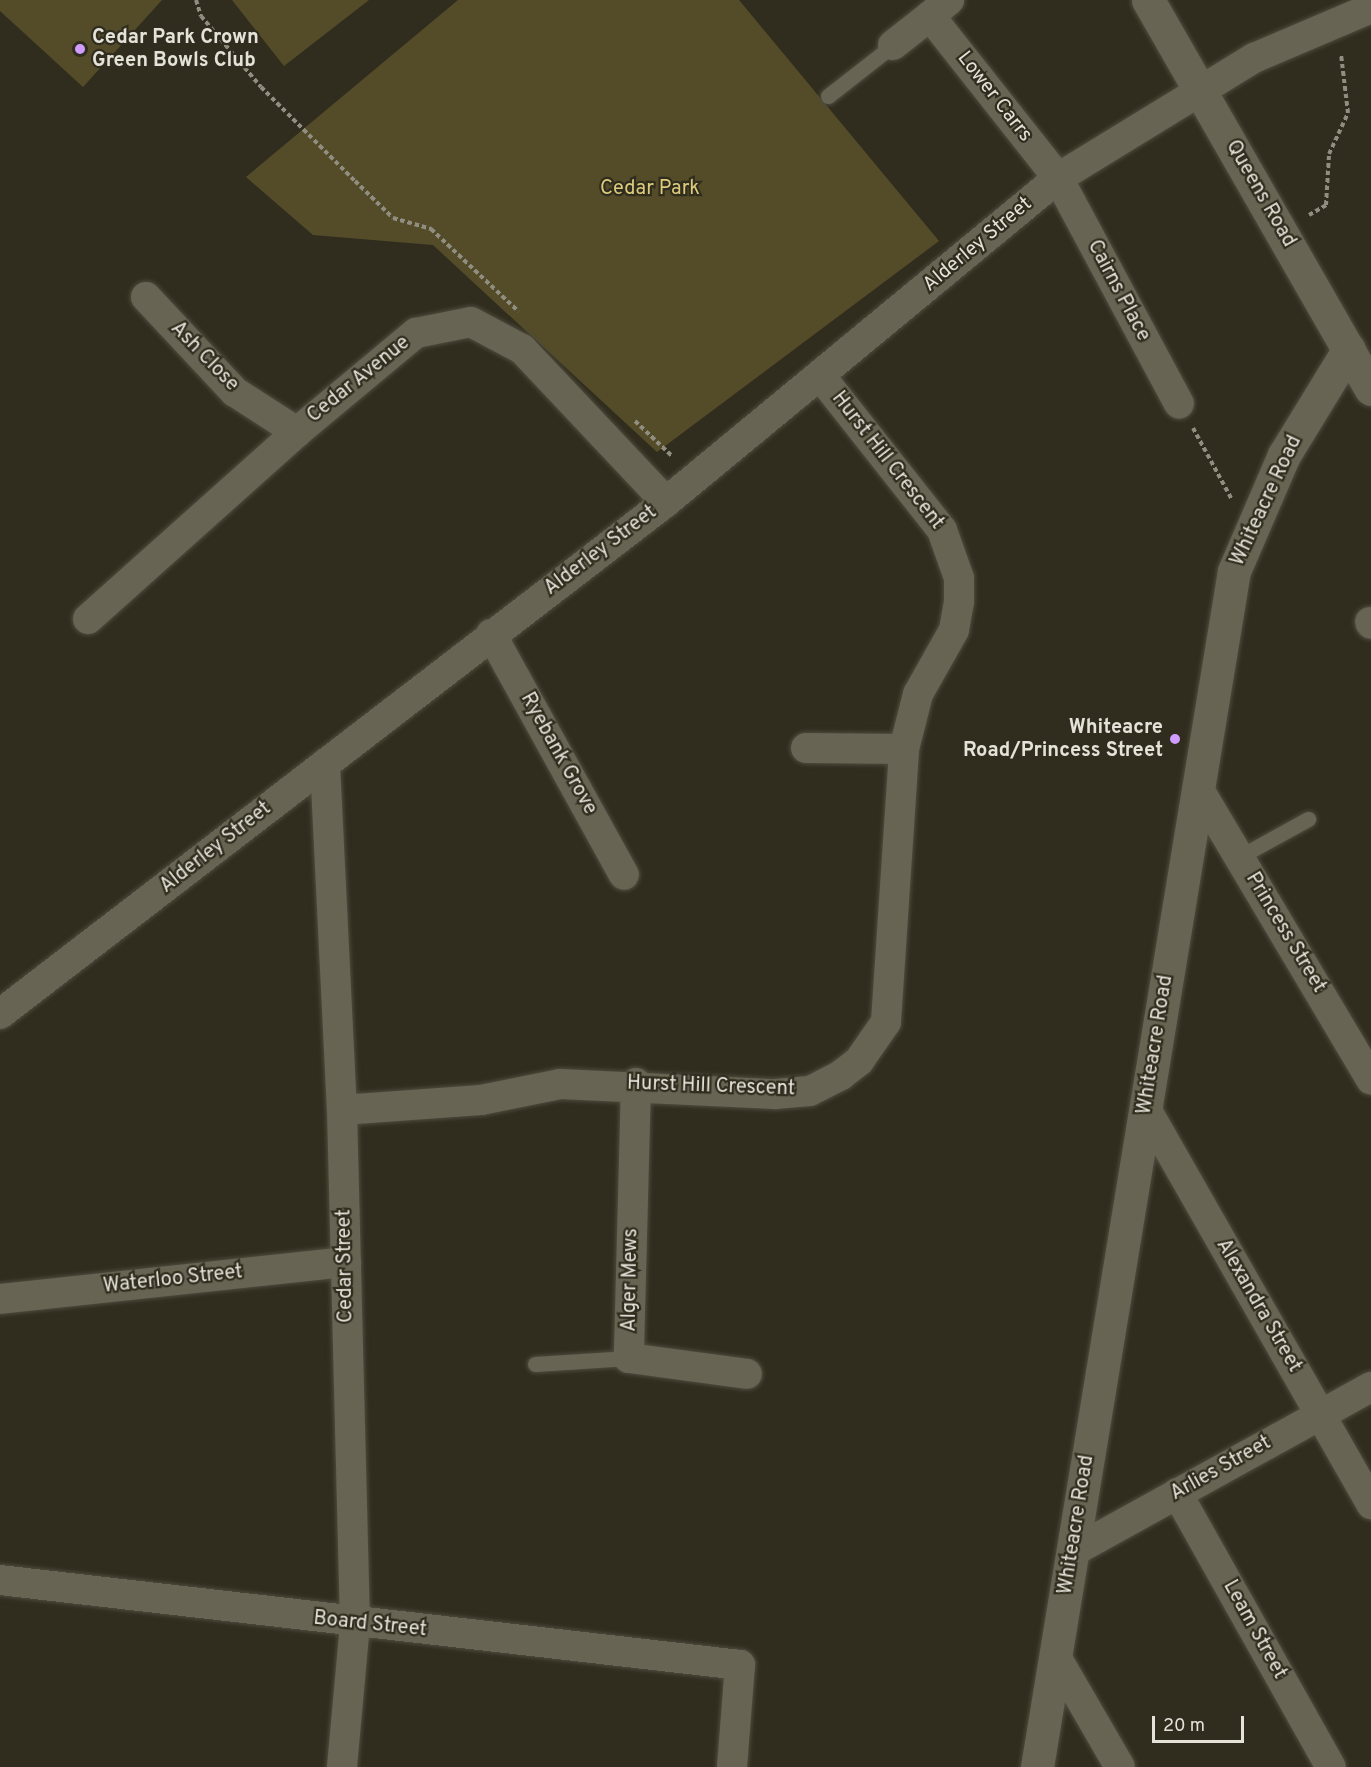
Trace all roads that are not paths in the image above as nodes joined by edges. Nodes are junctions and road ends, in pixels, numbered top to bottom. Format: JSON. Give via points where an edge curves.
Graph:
{"nodes":[{"id":1,"x":1148,"y":0,"type":"edge"},
{"id":2,"x":940,"y":8,"type":"edge"},
{"id":3,"x":1362,"y":11,"type":"edge"},
{"id":4,"x":893,"y":45,"type":"joint"},
{"id":5,"x":1200,"y":88,"type":"junction"},
{"id":6,"x":828,"y":96,"type":"dead end"},
{"id":7,"x":1058,"y":178,"type":"junction"},
{"id":8,"x":146,"y":297,"type":"dead end"},
{"id":9,"x":1349,"y":349,"type":"junction"},
{"id":10,"x":821,"y":377,"type":"junction"},
{"id":11,"x":1371,"y":389,"type":"edge"},
{"id":12,"x":1179,"y":404,"type":"road end"},
{"id":13,"x":297,"y":432,"type":"junction"},
{"id":14,"x":666,"y":502,"type":"junction"},
{"id":15,"x":88,"y":619,"type":"dead end"},
{"id":16,"x":491,"y":634,"type":"junction"},
{"id":17,"x":806,"y":748,"type":"dead end"},
{"id":18,"x":904,"y":749,"type":"junction"},
{"id":19,"x":325,"y":764,"type":"junction"},
{"id":20,"x":1198,"y":788,"type":"junction"},
{"id":21,"x":1308,"y":819,"type":"dead end"},
{"id":22,"x":1239,"y":857,"type":"junction"},
{"id":23,"x":624,"y":875,"type":"dead end"},
{"id":24,"x":0,"y":1014,"type":"edge"},
{"id":25,"x":1371,"y":1079,"type":"edge"},
{"id":26,"x":636,"y":1083,"type":"junction"},
{"id":27,"x":1146,"y":1108,"type":"junction"},
{"id":28,"x":342,"y":1110,"type":"junction"},
{"id":29,"x":346,"y":1262,"type":"junction"},
{"id":30,"x":0,"y":1299,"type":"edge"},
{"id":31,"x":629,"y":1358,"type":"junction"},
{"id":32,"x":535,"y":1364,"type":"dead end"},
{"id":33,"x":747,"y":1374,"type":"dead end"},
{"id":34,"x":1371,"y":1387,"type":"edge"},
{"id":35,"x":1320,"y":1415,"type":"junction"},
{"id":36,"x":1177,"y":1493,"type":"junction"},
{"id":37,"x":1371,"y":1504,"type":"edge"},
{"id":38,"x":1072,"y":1552,"type":"junction"},
{"id":39,"x":0,"y":1580,"type":"edge"},
{"id":40,"x":355,"y":1624,"type":"junction"},
{"id":41,"x":1055,"y":1654,"type":"junction"},
{"id":42,"x":342,"y":1767,"type":"edge"},
{"id":43,"x":732,"y":1767,"type":"edge"},
{"id":44,"x":1037,"y":1767,"type":"edge"},
{"id":45,"x":1120,"y":1767,"type":"edge"},
{"id":46,"x":1331,"y":1767,"type":"edge"}],
"edges":[{"from":1,"to":5,"type":"main road","name":"Queens Road"},
{"from":2,"to":4,"type":"street","name":"Lower Carrs"},
{"from":2,"to":7,"type":"street","name":"Lower Carrs"},
{"from":3,"to":5,"type":"street","name":"Alderley Street"},
{"from":4,"to":6,"type":"lane"},
{"from":5,"to":7,"type":"street","name":"Alderley Street"},
{"from":5,"to":9,"type":"main road","name":"Queens Road"},
{"from":7,"to":10,"type":"street","name":"Alderley Street"},
{"from":7,"to":12,"type":"street","name":"Cairns Place"},
{"from":8,"to":13,"type":"street","name":"Ash Close","via":[[235,392]]},
{"from":9,"to":11,"type":"main road","name":"Queens Road"},
{"from":9,"to":20,"type":"main road","name":"Whiteacre Road","via":[[1284,455],[1234,571]]},
{"from":10,"to":14,"type":"street","name":"Alderley Street"},
{"from":10,"to":18,"type":"street","name":"Hurst Hill Crescent","via":[[942,530],[958,578],[954,630],[918,694]]},
{"from":13,"to":14,"type":"street","name":"Cedar Avenue","via":[[416,333],[471,322],[522,349]]},
{"from":13,"to":15,"type":"street","name":"Cedar Avenue"},
{"from":14,"to":16,"type":"street","name":"Alderley Street"},
{"from":16,"to":19,"type":"street","name":"Alderley Street"},
{"from":16,"to":23,"type":"street","name":"Ryebank Grove"},
{"from":17,"to":18,"type":"street"},
{"from":18,"to":26,"type":"street","name":"Hurst Hill Crescent","via":[[890,990],[886,1022],[874,1044],[841,1075],[810,1091],[776,1094]]},
{"from":19,"to":24,"type":"street","name":"Alderley Street"},
{"from":19,"to":28,"type":"street","name":"Cedar Street"},
{"from":20,"to":22,"type":"street","name":"Princess Street"},
{"from":20,"to":27,"type":"main road","name":"Whiteacre Road"},
{"from":21,"to":22,"type":"lane"},
{"from":22,"to":25,"type":"street","name":"Princess Street"},
{"from":26,"to":28,"type":"street","name":"Hurst Hill Crescent","via":[[560,1084],[481,1100]]},
{"from":26,"to":31,"type":"street","name":"Alger Mews"},
{"from":27,"to":35,"type":"street","name":"Alexandra Street"},
{"from":27,"to":38,"type":"main road","name":"Whiteacre Road"},
{"from":28,"to":29,"type":"street","name":"Cedar Street"},
{"from":29,"to":30,"type":"street","name":"Waterloo Street"},
{"from":29,"to":40,"type":"street","name":"Cedar Street"},
{"from":31,"to":32,"type":"lane"},
{"from":31,"to":33,"type":"street","name":"Alger Mews"},
{"from":34,"to":35,"type":"street","name":"Arlies Street"},
{"from":35,"to":36,"type":"street","name":"Arlies Street"},
{"from":35,"to":37,"type":"street","name":"Alexandra Street"},
{"from":36,"to":38,"type":"street","name":"Arlies Street"},
{"from":36,"to":46,"type":"street","name":"Leam Street"},
{"from":38,"to":41,"type":"main road","name":"Whiteacre Road"},
{"from":39,"to":40,"type":"street","name":"Board Street"},
{"from":40,"to":42,"type":"street","name":"Cedar Street"},
{"from":40,"to":43,"type":"street","name":"Board Street","via":[[740,1665]]},
{"from":41,"to":44,"type":"main road","name":"Whiteacre Road"},
{"from":41,"to":45,"type":"street"}]}
